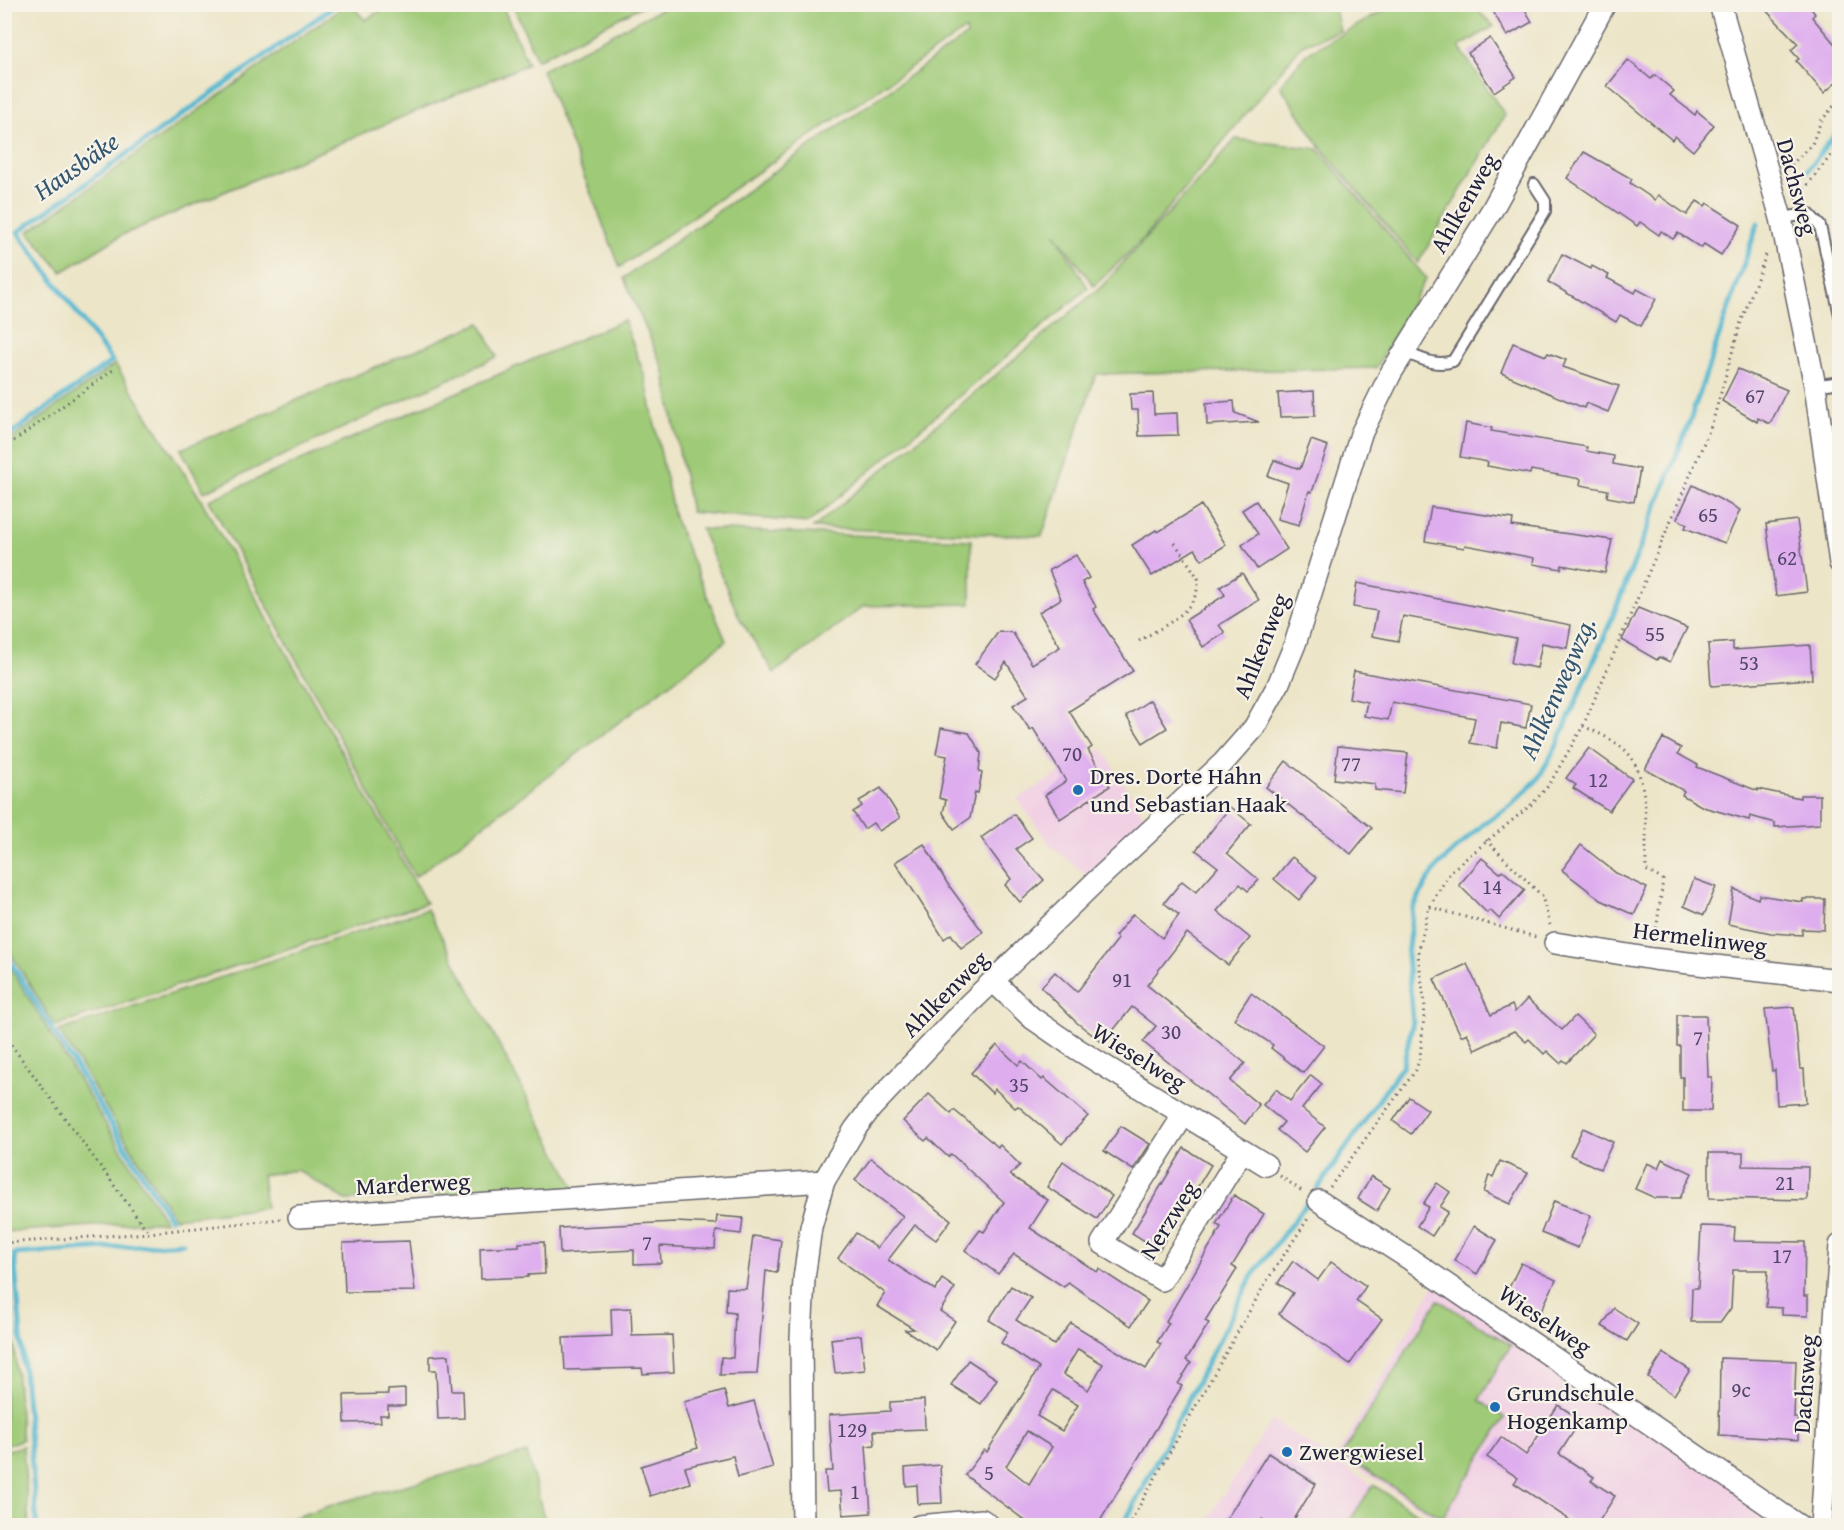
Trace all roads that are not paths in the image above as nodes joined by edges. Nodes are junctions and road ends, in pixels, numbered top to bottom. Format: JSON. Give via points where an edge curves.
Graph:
{"nodes":[{"id":1,"x":1605,"y":4,"type":"edge"},
{"id":2,"x":1720,"y":4,"type":"edge"},
{"id":3,"x":1534,"y":184,"type":"dead end"},
{"id":4,"x":1781,"y":218,"type":"junction"},
{"id":5,"x":1839,"y":315,"type":"edge"},
{"id":6,"x":1404,"y":352,"type":"junction"},
{"id":7,"x":1839,"y":382,"type":"edge"},
{"id":8,"x":1815,"y":386,"type":"junction"},
{"id":9,"x":1839,"y":563,"type":"edge"},
{"id":10,"x":1555,"y":943,"type":"road end"},
{"id":11,"x":1839,"y":980,"type":"edge"},
{"id":12,"x":993,"y":981,"type":"junction"},
{"id":13,"x":1183,"y":1116,"type":"junction"},
{"id":14,"x":1242,"y":1151,"type":"junction"},
{"id":15,"x":1266,"y":1165,"type":"dead end"},
{"id":16,"x":824,"y":1181,"type":"junction"},
{"id":17,"x":1319,"y":1201,"type":"road end"},
{"id":18,"x":299,"y":1217,"type":"road end"},
{"id":19,"x":1839,"y":1245,"type":"edge"},
{"id":20,"x":803,"y":1526,"type":"edge"},
{"id":21,"x":919,"y":1526,"type":"edge"},
{"id":22,"x":990,"y":1526,"type":"edge"},
{"id":23,"x":1799,"y":1526,"type":"edge"},
{"id":24,"x":1821,"y":1526,"type":"edge"}],
"edges":[{"from":1,"to":6,"type":"street","name":"Ahlkenweg","via":[[1492,210]]},
{"from":2,"to":4,"type":"street","name":"Dachsweg"},
{"from":3,"to":6,"type":"lane","via":[[1545,201],[1545,211],[1453,361],[1431,363]]},
{"from":4,"to":5,"type":"lane","via":[[1809,214],[1820,226]]},
{"from":4,"to":8,"type":"street","name":"Dachsweg"},
{"from":6,"to":12,"type":"street","name":"Ahlkenweg","via":[[1361,434],[1295,644],[1254,729]]},
{"from":7,"to":8,"type":"lane"},
{"from":8,"to":9,"type":"street","name":"Dachsweg"},
{"from":10,"to":11,"type":"street","name":"Hermelinweg","via":[[1653,959]]},
{"from":12,"to":13,"type":"street","name":"Wieselweg","via":[[1032,1018]]},
{"from":12,"to":16,"type":"street","name":"Ahlkenweg","via":[[871,1108]]},
{"from":13,"to":14,"type":"street","name":"Wieselweg"},
{"from":13,"to":14,"type":"street","name":"Nerzweg","via":[[1102,1243],[1162,1280]]},
{"from":14,"to":15,"type":"street","name":"Wieselweg"},
{"from":16,"to":18,"type":"street","name":"Marderweg"},
{"from":16,"to":20,"type":"street","name":"Ahlkenweg","via":[[811,1227],[804,1279]]},
{"from":17,"to":23,"type":"street","name":"Wieselweg"},
{"from":19,"to":24,"type":"street","name":"Dachsweg"},
{"from":21,"to":22,"type":"street","via":[[982,1520]]}]}
